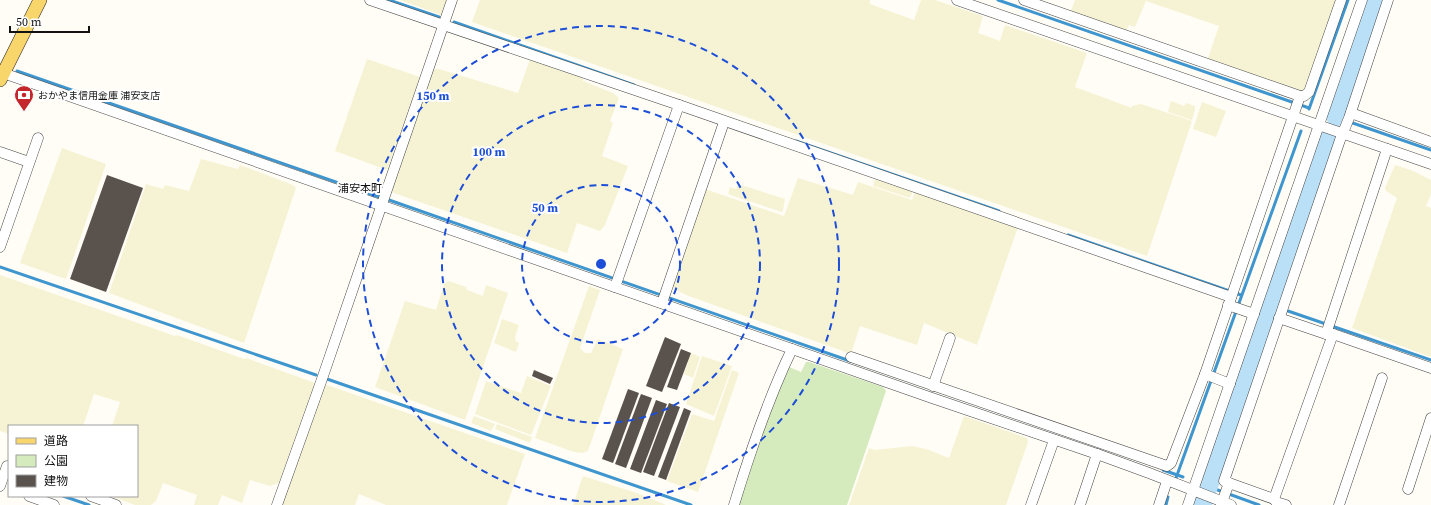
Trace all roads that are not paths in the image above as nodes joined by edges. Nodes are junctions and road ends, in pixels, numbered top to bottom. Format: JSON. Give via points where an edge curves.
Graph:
{"nodes":[{"id":1,"x":40,"y":0,"type":"edge"},
{"id":2,"x":370,"y":0,"type":"edge"},
{"id":3,"x":452,"y":0,"type":"edge"},
{"id":4,"x":957,"y":0,"type":"edge"},
{"id":5,"x":1024,"y":0,"type":"edge"},
{"id":6,"x":1341,"y":0,"type":"edge"},
{"id":7,"x":1362,"y":0,"type":"edge"},
{"id":8,"x":1388,"y":0,"type":"edge"},
{"id":9,"x":443,"y":25,"type":"junction"},
{"id":10,"x":1,"y":75,"type":"edge"},
{"id":11,"x":679,"y":105,"type":"junction"},
{"id":12,"x":1296,"y":106,"type":"junction"},
{"id":13,"x":724,"y":122,"type":"junction"},
{"id":14,"x":1347,"y":122,"type":"junction"},
{"id":15,"x":1319,"y":125,"type":"junction"},
{"id":16,"x":38,"y":138,"type":"dead end"},
{"id":17,"x":1431,"y":142,"type":"edge"},
{"id":18,"x":1387,"y":149,"type":"junction"},
{"id":19,"x":0,"y":152,"type":"edge"},
{"id":20,"x":29,"y":162,"type":"junction"},
{"id":21,"x":1431,"y":164,"type":"edge"},
{"id":22,"x":381,"y":205,"type":"junction"},
{"id":23,"x":0,"y":247,"type":"edge"},
{"id":24,"x":617,"y":282,"type":"junction"},
{"id":25,"x":664,"y":299,"type":"junction"},
{"id":26,"x":1233,"y":300,"type":"junction"},
{"id":27,"x":1254,"y":314,"type":"junction"},
{"id":28,"x":1279,"y":318,"type":"junction"},
{"id":29,"x":1329,"y":330,"type":"junction"},
{"id":30,"x":950,"y":338,"type":"dead end"},
{"id":31,"x":792,"y":349,"type":"junction"},
{"id":32,"x":851,"y":357,"type":"dead end"},
{"id":33,"x":1431,"y":368,"type":"edge"},
{"id":34,"x":877,"y":372,"type":"junction"},
{"id":35,"x":1210,"y":376,"type":"junction"},
{"id":36,"x":1382,"y":378,"type":"dead end"},
{"id":37,"x":1230,"y":384,"type":"junction"},
{"id":38,"x":934,"y":391,"type":"junction"},
{"id":39,"x":1431,"y":418,"type":"edge"},
{"id":40,"x":1058,"y":436,"type":"junction"},
{"id":41,"x":1097,"y":454,"type":"junction"},
{"id":42,"x":1166,"y":473,"type":"junction"},
{"id":43,"x":3,"y":474,"type":"edge"},
{"id":44,"x":8,"y":486,"type":"edge"},
{"id":45,"x":1408,"y":489,"type":"dead end"},
{"id":46,"x":1195,"y":492,"type":"junction"},
{"id":47,"x":31,"y":497,"type":"edge"},
{"id":48,"x":94,"y":497,"type":"edge"},
{"id":49,"x":1224,"y":497,"type":"edge"},
{"id":50,"x":1274,"y":499,"type":"junction"},
{"id":51,"x":54,"y":505,"type":"edge"},
{"id":52,"x":116,"y":505,"type":"edge"},
{"id":53,"x":277,"y":505,"type":"edge"},
{"id":54,"x":734,"y":505,"type":"edge"},
{"id":55,"x":1031,"y":505,"type":"edge"},
{"id":56,"x":1080,"y":505,"type":"edge"},
{"id":57,"x":1159,"y":505,"type":"edge"},
{"id":58,"x":1188,"y":505,"type":"edge"},
{"id":59,"x":1286,"y":505,"type":"edge"},
{"id":60,"x":1339,"y":505,"type":"edge"}],
"edges":[{"from":1,"to":10,"type":"main road"},
{"from":2,"to":9,"type":"street"},
{"from":3,"to":9,"type":"street"},
{"from":4,"to":12,"type":"street"},
{"from":5,"to":12,"type":"street"},
{"from":6,"to":12,"type":"street","via":[[1309,92]]},
{"from":7,"to":15,"type":"street"},
{"from":8,"to":14,"type":"street"},
{"from":9,"to":11,"type":"street"},
{"from":9,"to":22,"type":"street"},
{"from":10,"to":22,"type":"street"},
{"from":11,"to":13,"type":"street"},
{"from":11,"to":24,"type":"street"},
{"from":12,"to":15,"type":"street"},
{"from":12,"to":26,"type":"street"},
{"from":13,"to":25,"type":"street"},
{"from":13,"to":26,"type":"street"},
{"from":14,"to":15,"type":"street"},
{"from":14,"to":17,"type":"street"},
{"from":14,"to":18,"type":"street"},
{"from":14,"to":28,"type":"street"},
{"from":15,"to":27,"type":"street"},
{"from":16,"to":20,"type":"street"},
{"from":18,"to":21,"type":"street"},
{"from":18,"to":29,"type":"street"},
{"from":19,"to":20,"type":"street"},
{"from":20,"to":23,"type":"street"},
{"from":22,"to":24,"type":"street"},
{"from":22,"to":53,"type":"street"},
{"from":24,"to":25,"type":"street"},
{"from":25,"to":31,"type":"street"},
{"from":26,"to":27,"type":"street"},
{"from":26,"to":35,"type":"street"},
{"from":27,"to":37,"type":"street"},
{"from":28,"to":29,"type":"street"},
{"from":28,"to":49,"type":"street","via":[[1224,481]]},
{"from":29,"to":33,"type":"street"},
{"from":29,"to":50,"type":"street"},
{"from":30,"to":38,"type":"street"},
{"from":31,"to":34,"type":"street"},
{"from":31,"to":54,"type":"street","via":[[776,382],[751,447]]},
{"from":32,"to":34,"type":"street"},
{"from":34,"to":38,"type":"street"},
{"from":35,"to":37,"type":"street"},
{"from":35,"to":42,"type":"street"},
{"from":36,"to":60,"type":"street"},
{"from":37,"to":46,"type":"street"},
{"from":38,"to":40,"type":"street"},
{"from":39,"to":45,"type":"street"},
{"from":40,"to":41,"type":"street"},
{"from":40,"to":42,"type":"street"},
{"from":40,"to":55,"type":"street"},
{"from":41,"to":42,"type":"street","via":[[1150,473]]},
{"from":41,"to":56,"type":"street"},
{"from":42,"to":46,"type":"street"},
{"from":42,"to":57,"type":"street"},
{"from":43,"to":44,"type":"street"},
{"from":46,"to":49,"type":"street"},
{"from":46,"to":58,"type":"street"},
{"from":47,"to":51,"type":"street"},
{"from":48,"to":52,"type":"street"},
{"from":49,"to":50,"type":"street"},
{"from":50,"to":59,"type":"street"}]}
